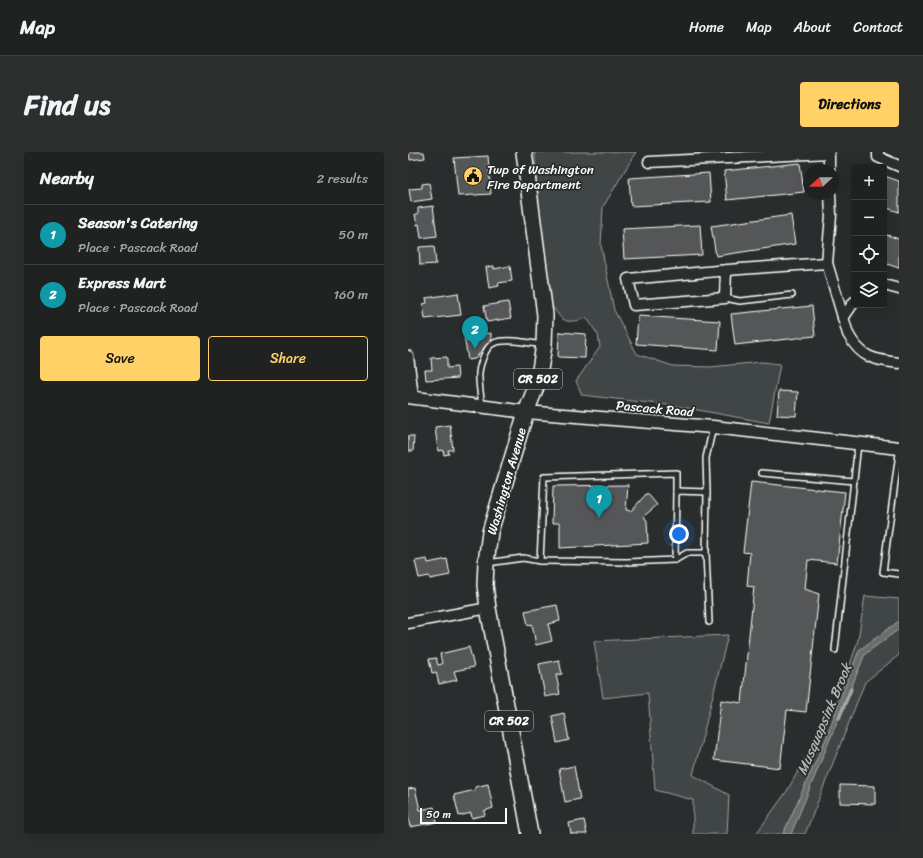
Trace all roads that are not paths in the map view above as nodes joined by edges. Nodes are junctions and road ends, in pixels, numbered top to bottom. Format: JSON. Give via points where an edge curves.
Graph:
{"nodes":[{"id":1,"x":524,"y":152,"type":"edge"},
{"id":2,"x":829,"y":152,"type":"edge"},
{"id":3,"x":878,"y":152,"type":"edge"},
{"id":4,"x":718,"y":155,"type":"edge"},
{"id":5,"x":649,"y":162,"type":"dead end"},
{"id":6,"x":829,"y":164,"type":"edge"},
{"id":7,"x":899,"y":166,"type":"edge"},
{"id":8,"x":830,"y":200,"type":"edge"},
{"id":9,"x":827,"y":263,"type":"junction"},
{"id":10,"x":726,"y":270,"type":"junction"},
{"id":11,"x":887,"y":286,"type":"edge"},
{"id":12,"x":899,"y":289,"type":"edge"},
{"id":13,"x":792,"y":295,"type":"dead end"},
{"id":14,"x":725,"y":298,"type":"junction"},
{"id":15,"x":851,"y":306,"type":"edge"},
{"id":16,"x":843,"y":318,"type":"junction"},
{"id":17,"x":544,"y":345,"type":"junction"},
{"id":18,"x":408,"y":356,"type":"edge"},
{"id":19,"x":899,"y":364,"type":"edge"},
{"id":20,"x":411,"y":397,"type":"edge"},
{"id":21,"x":482,"y":406,"type":"junction"},
{"id":22,"x":526,"y":412,"type":"junction"},
{"id":23,"x":713,"y":427,"type":"junction"},
{"id":24,"x":858,"y":444,"type":"junction"},
{"id":25,"x":899,"y":448,"type":"edge"},
{"id":26,"x":899,"y":453,"type":"edge"},
{"id":27,"x":762,"y":473,"type":"dead end"},
{"id":28,"x":854,"y":481,"type":"junction"},
{"id":29,"x":676,"y":491,"type":"junction"},
{"id":30,"x":707,"y":492,"type":"junction"},
{"id":31,"x":706,"y":553,"type":"junction"},
{"id":32,"x":675,"y":560,"type":"junction"},
{"id":33,"x":540,"y":561,"type":"junction"},
{"id":34,"x":486,"y":563,"type":"junction"},
{"id":35,"x":899,"y":574,"type":"edge"},
{"id":36,"x":488,"y":608,"type":"junction"},
{"id":37,"x":709,"y":622,"type":"dead end"},
{"id":38,"x":408,"y":623,"type":"edge"},
{"id":39,"x":835,"y":650,"type":"dead end"},
{"id":40,"x":530,"y":834,"type":"edge"}],
"edges":[{"from":1,"to":17,"type":"main road","name":"Washington Avenue","number":"CR 502","via":[[545,315]]},
{"from":2,"to":4,"type":"street"},
{"from":2,"to":6,"type":"street"},
{"from":3,"to":7,"type":"street","via":[[878,157]]},
{"from":4,"to":5,"type":"street"},
{"from":8,"to":9,"type":"street"},
{"from":9,"to":10,"type":"street"},
{"from":9,"to":16,"type":"street"},
{"from":10,"to":14,"type":"street"},
{"from":10,"to":14,"type":"street","via":[[628,279],[634,305]]},
{"from":11,"to":12,"type":"street"},
{"from":13,"to":14,"type":"lane","via":[[740,301]]},
{"from":15,"to":16,"type":"street"},
{"from":16,"to":19,"type":"street","via":[[848,334],[862,352],[872,358]]},
{"from":17,"to":21,"type":"lane","via":[[504,341],[493,343],[486,351],[480,367]]},
{"from":17,"to":22,"type":"main road","name":"Washington Avenue","number":"CR 502","via":[[538,382]]},
{"from":18,"to":20,"type":"street"},
{"from":20,"to":21,"type":"street","name":"Pascack Road"},
{"from":21,"to":22,"type":"street","name":"Pascack Road"},
{"from":22,"to":23,"type":"street","name":"Pascack Road"},
{"from":22,"to":34,"type":"main road","name":"Washington Avenue","number":"CR 502","via":[[490,532]]},
{"from":23,"to":24,"type":"street","name":"Pascack Road"},
{"from":23,"to":30,"type":"lane","via":[[706,458]]},
{"from":24,"to":25,"type":"street","name":"Pascack Road"},
{"from":24,"to":28,"type":"lane"},
{"from":26,"to":35,"type":"lane","via":[[883,572]]},
{"from":27,"to":28,"type":"lane"},
{"from":28,"to":39,"type":"lane"},
{"from":29,"to":30,"type":"lane"},
{"from":29,"to":32,"type":"lane"},
{"from":29,"to":33,"type":"lane","via":[[676,474],[544,477]]},
{"from":30,"to":31,"type":"lane"},
{"from":31,"to":32,"type":"lane","via":[[687,553]]},
{"from":31,"to":37,"type":"lane"},
{"from":32,"to":33,"type":"lane"},
{"from":33,"to":34,"type":"lane","via":[[523,558]]},
{"from":34,"to":36,"type":"main road","name":"Washington Avenue","number":"CR 502"},
{"from":36,"to":38,"type":"street"},
{"from":36,"to":40,"type":"main road","name":"Washington Avenue","number":"CR 502"}]}
